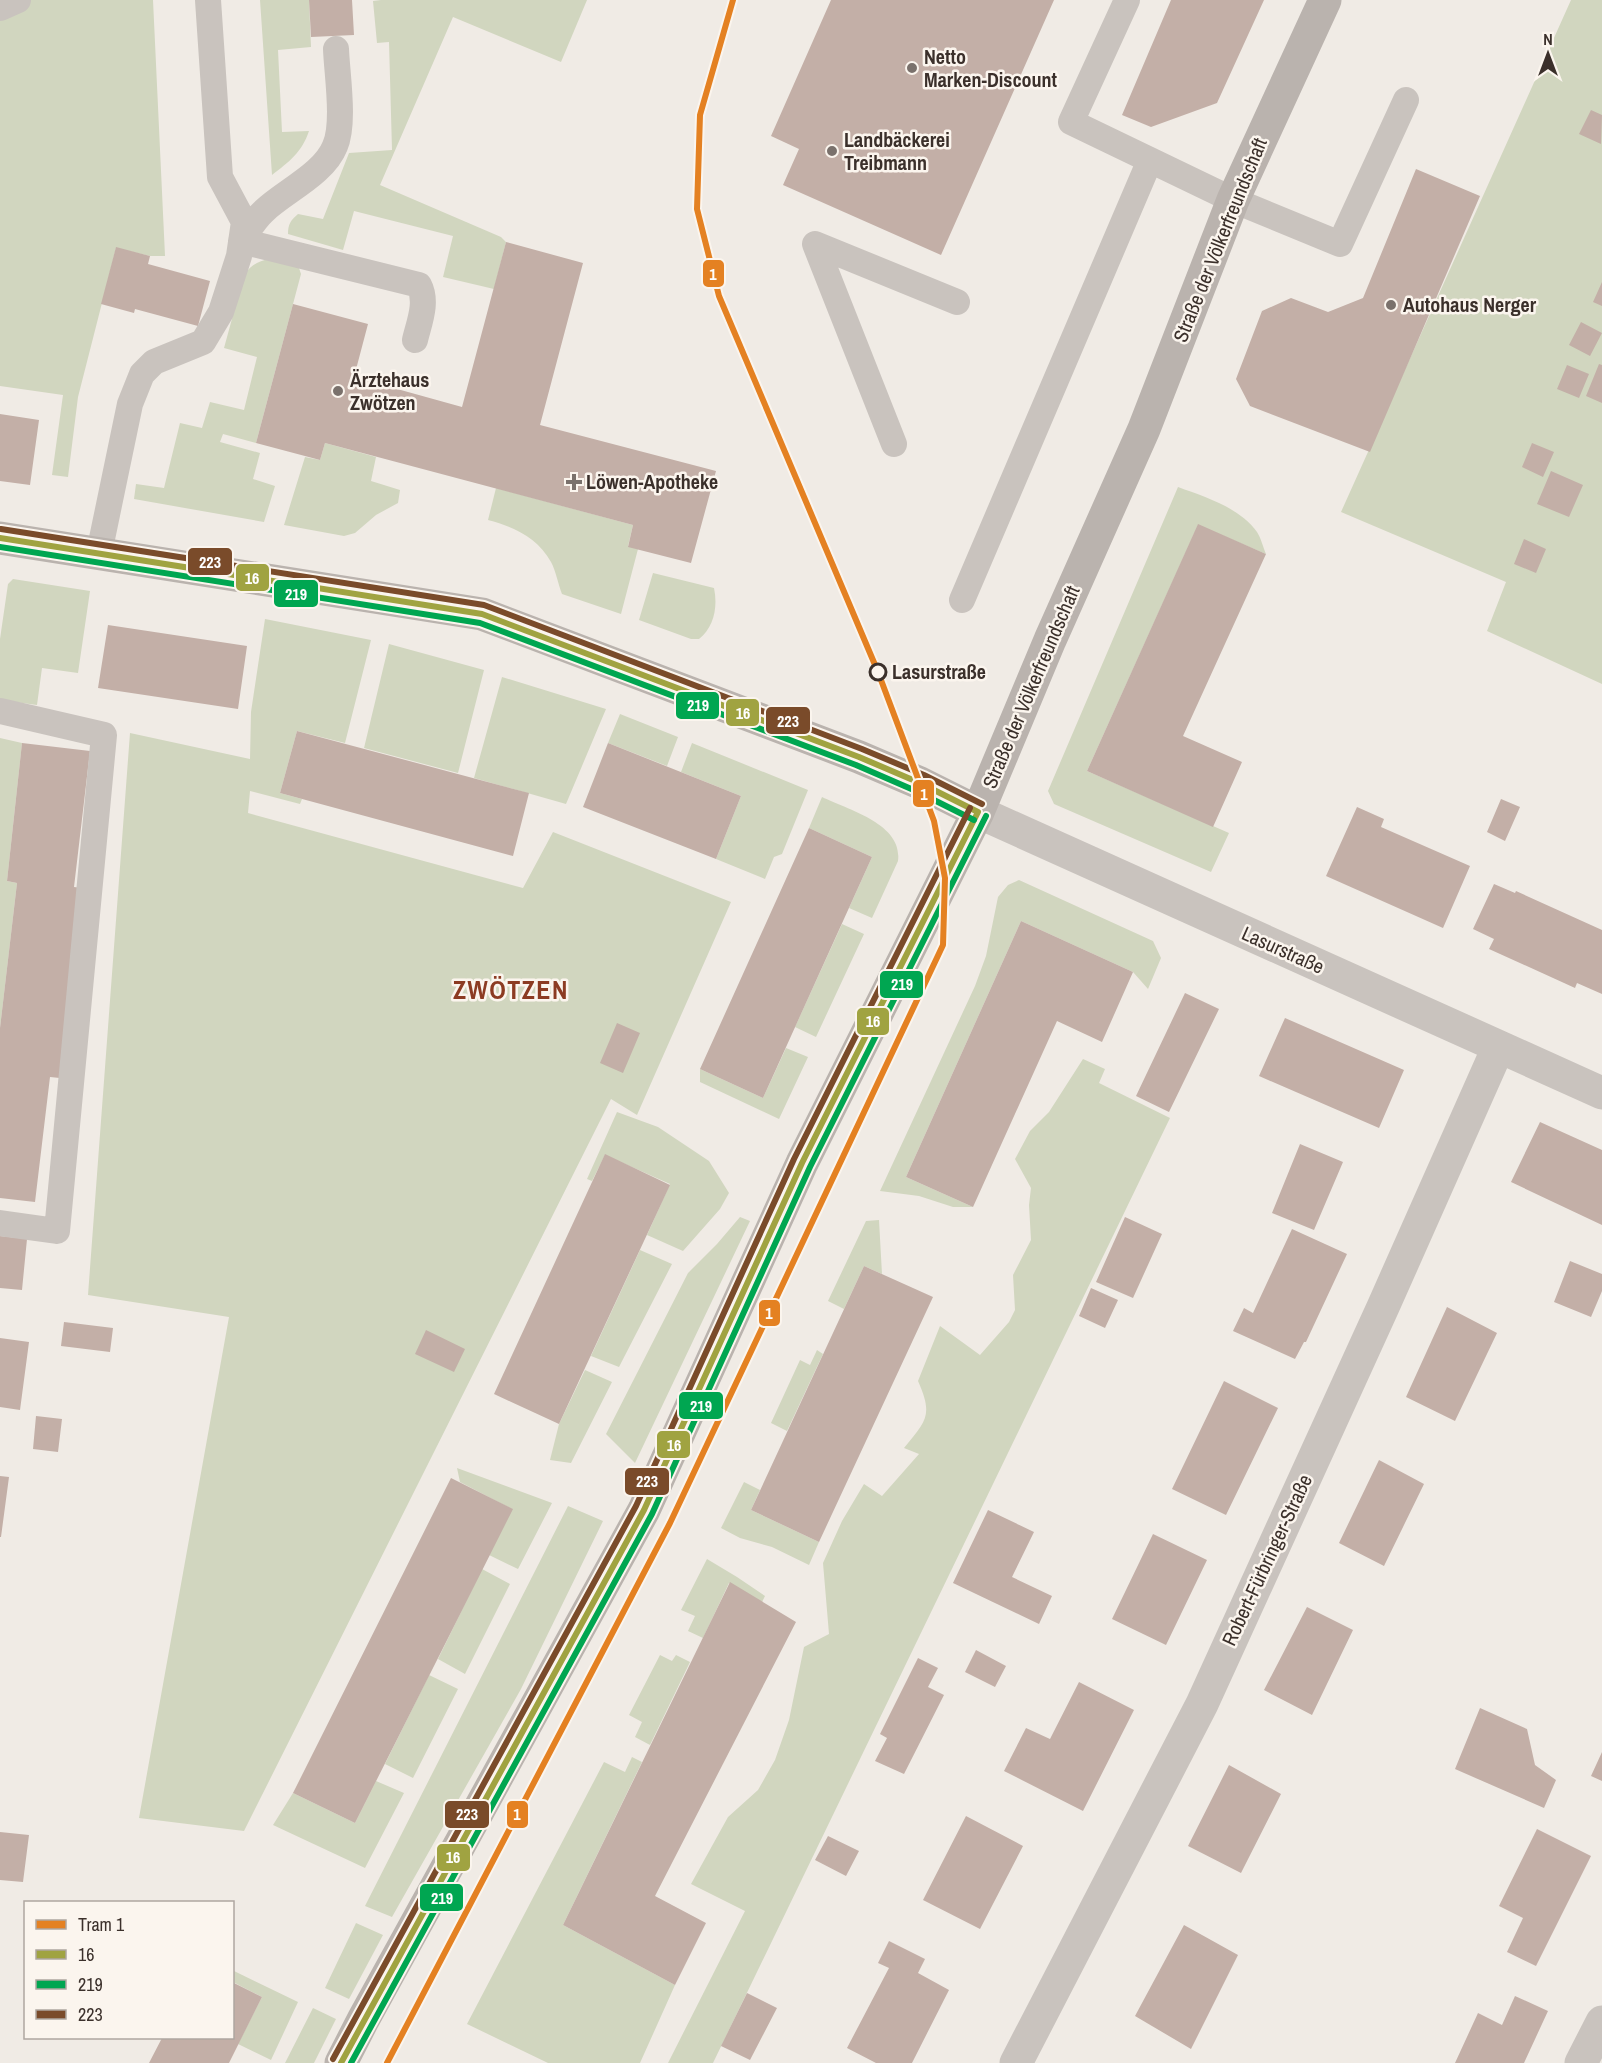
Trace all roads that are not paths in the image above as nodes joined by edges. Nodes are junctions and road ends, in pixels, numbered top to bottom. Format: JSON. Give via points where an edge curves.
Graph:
{"nodes":[{"id":1,"x":18,"y":0,"type":"edge"},
{"id":2,"x":208,"y":0,"type":"edge"},
{"id":3,"x":1127,"y":0,"type":"edge"},
{"id":4,"x":1325,"y":0,"type":"edge"},
{"id":5,"x":0,"y":8,"type":"edge"},
{"id":6,"x":336,"y":49,"type":"dead end"},
{"id":7,"x":1406,"y":100,"type":"dead end"},
{"id":8,"x":1150,"y":160,"type":"junction"},
{"id":9,"x":1233,"y":200,"type":"junction"},
{"id":10,"x":241,"y":241,"type":"junction"},
{"id":11,"x":957,"y":302,"type":"dead end"},
{"id":12,"x":415,"y":340,"type":"dead end"},
{"id":13,"x":894,"y":444,"type":"dead end"},
{"id":14,"x":0,"y":538,"type":"edge"},
{"id":15,"x":99,"y":553,"type":"junction"},
{"id":16,"x":962,"y":600,"type":"dead end"},
{"id":17,"x":0,"y":711,"type":"edge"},
{"id":18,"x":978,"y":812,"type":"junction"},
{"id":19,"x":1498,"y":1048,"type":"junction"},
{"id":20,"x":1602,"y":1093,"type":"edge"},
{"id":21,"x":0,"y":1223,"type":"edge"},
{"id":22,"x":1602,"y":2022,"type":"edge"},
{"id":23,"x":341,"y":2063,"type":"edge"},
{"id":24,"x":1016,"y":2063,"type":"edge"},
{"id":25,"x":1581,"y":2063,"type":"edge"}],
"edges":[{"from":1,"to":5,"type":"lane"},
{"from":2,"to":10,"type":"lane","via":[[220,177],[244,222]]},
{"from":3,"to":8,"type":"lane","via":[[1071,122]]},
{"from":4,"to":9,"type":"main road","name":"Straße der Völkerfreundschaft"},
{"from":6,"to":10,"type":"lane","via":[[340,128],[335,148],[314,174],[262,213]]},
{"from":7,"to":9,"type":"lane","via":[[1340,244]]},
{"from":8,"to":9,"type":"lane"},
{"from":8,"to":16,"type":"lane"},
{"from":9,"to":18,"type":"main road","name":"Straße der Völkerfreundschaft","via":[[1144,429]]},
{"from":10,"to":12,"type":"lane","via":[[419,285],[424,302]]},
{"from":10,"to":15,"type":"lane","via":[[221,312],[203,342],[154,362],[142,374],[130,404]]},
{"from":11,"to":13,"type":"lane","via":[[815,244]]},
{"from":14,"to":15,"type":"main road","name":"Lasurstraße"},
{"from":15,"to":18,"type":"main road","name":"Lasurstraße","via":[[482,614],[859,757]]},
{"from":17,"to":21,"type":"lane","via":[[104,735],[57,1231]]},
{"from":18,"to":19,"type":"street","name":"Lasurstraße"},
{"from":18,"to":23,"type":"main road","name":"Straße der Völkerfreundschaft","via":[[802,1162],[644,1510]]},
{"from":19,"to":20,"type":"street","name":"Lasurstraße"},
{"from":19,"to":24,"type":"street","name":"Robert-Fürbringer-Straße","via":[[1202,1704]]},
{"from":22,"to":25,"type":"street"}]}
